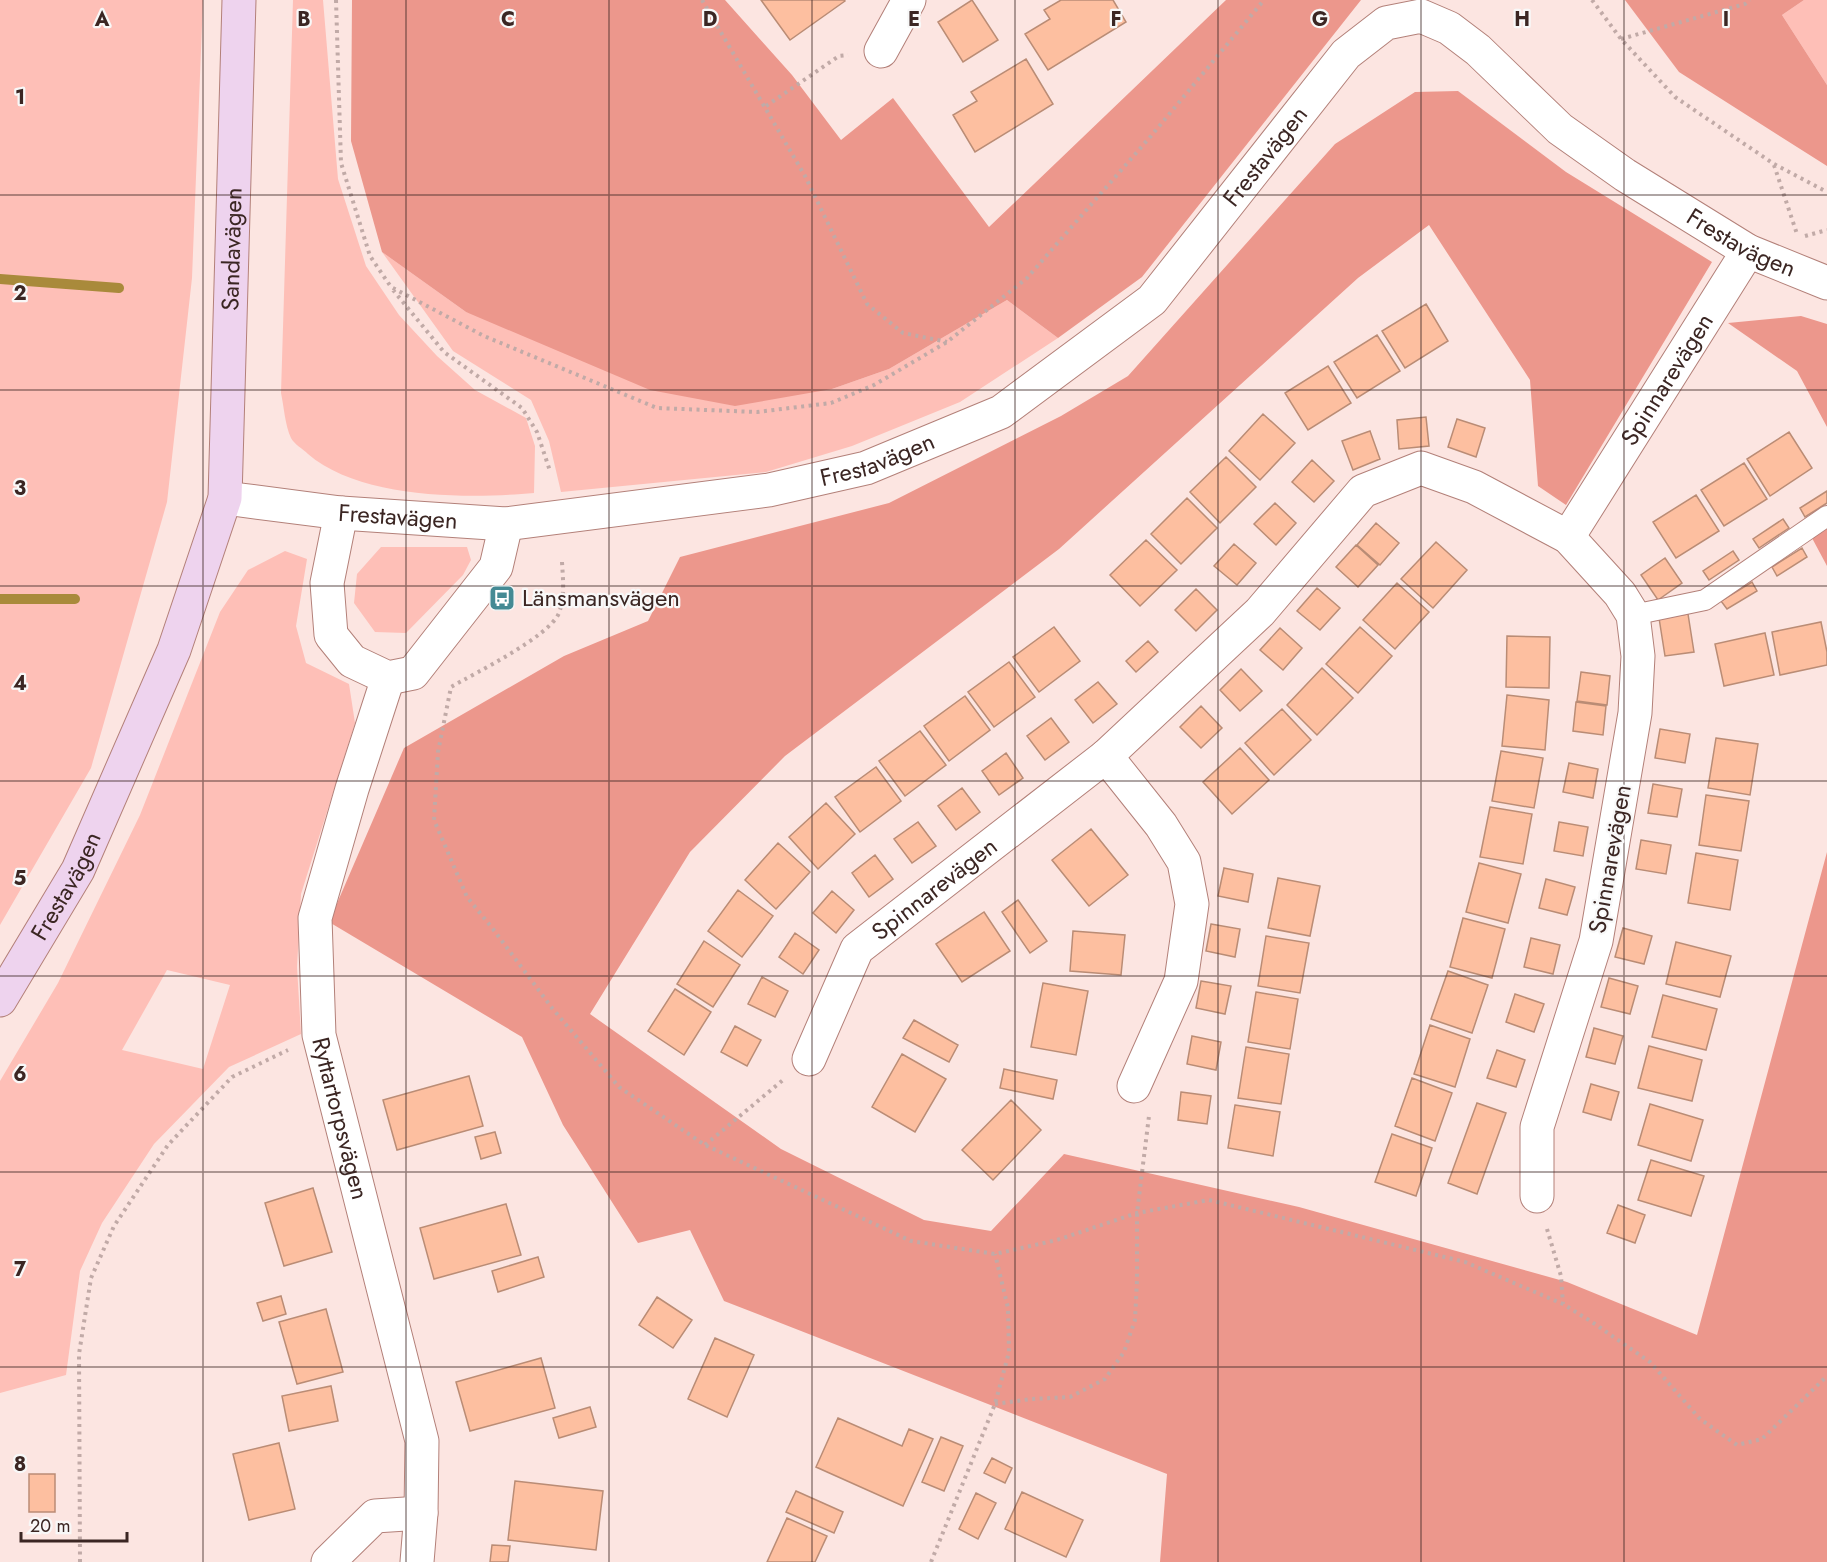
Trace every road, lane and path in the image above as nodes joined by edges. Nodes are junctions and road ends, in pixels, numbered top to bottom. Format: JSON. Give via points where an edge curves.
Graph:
{"nodes":[{"id":1,"x":239,"y":0,"type":"edge"},
{"id":2,"x":336,"y":0,"type":"edge"},
{"id":3,"x":702,"y":0,"type":"edge"},
{"id":4,"x":909,"y":0,"type":"edge"},
{"id":5,"x":1264,"y":0,"type":"edge"},
{"id":6,"x":1592,"y":0,"type":"edge"},
{"id":7,"x":1750,"y":0,"type":"edge"},
{"id":8,"x":1423,"y":8,"type":"edge"},
{"id":9,"x":1621,"y":39,"type":"junction"},
{"id":10,"x":881,"y":51,"type":"joint"},
{"id":11,"x":766,"y":106,"type":"junction"},
{"id":12,"x":1774,"y":164,"type":"junction"},
{"id":13,"x":1827,"y":192,"type":"edge"},
{"id":14,"x":1798,"y":238,"type":"dead end"},
{"id":15,"x":1748,"y":251,"type":"junction"},
{"id":16,"x":1827,"y":283,"type":"edge"},
{"id":17,"x":391,"y":287,"type":"junction"},
{"id":18,"x":947,"y":342,"type":"junction"},
{"id":19,"x":550,"y":471,"type":"dead end"},
{"id":20,"x":225,"y":498,"type":"junction"},
{"id":21,"x":340,"y":513,"type":"junction"},
{"id":22,"x":1827,"y":516,"type":"edge"},
{"id":23,"x":506,"y":524,"type":"junction"},
{"id":24,"x":1568,"y":537,"type":"junction"},
{"id":25,"x":562,"y":562,"type":"dead end"},
{"id":26,"x":1633,"y":615,"type":"junction"},
{"id":27,"x":388,"y":678,"type":"junction"},
{"id":28,"x":1106,"y":756,"type":"junction"},
{"id":29,"x":0,"y":1000,"type":"edge"},
{"id":30,"x":319,"y":1035,"type":"junction"},
{"id":31,"x":808,"y":1059,"type":"joint"},
{"id":32,"x":1134,"y":1086,"type":"joint"},
{"id":33,"x":705,"y":1145,"type":"junction"},
{"id":34,"x":1537,"y":1197,"type":"joint"},
{"id":35,"x":1137,"y":1213,"type":"junction"},
{"id":36,"x":994,"y":1254,"type":"junction"},
{"id":37,"x":1563,"y":1304,"type":"junction"},
{"id":38,"x":1827,"y":1376,"type":"edge"},
{"id":39,"x":995,"y":1404,"type":"junction"},
{"id":40,"x":421,"y":1513,"type":"junction"},
{"id":41,"x":80,"y":1562,"type":"edge"},
{"id":42,"x":328,"y":1562,"type":"edge"},
{"id":43,"x":417,"y":1562,"type":"edge"},
{"id":44,"x":931,"y":1562,"type":"edge"}],
"edges":[{"from":1,"to":20,"type":"street","name":"Sandavägen"},
{"from":2,"to":17,"type":"path","via":[[341,163],[370,256]]},
{"from":3,"to":11,"type":"path"},
{"from":4,"to":10,"type":"street"},
{"from":5,"to":18,"type":"path","via":[[1027,278]]},
{"from":6,"to":9,"type":"path"},
{"from":7,"to":9,"type":"path"},
{"from":8,"to":15,"type":"street","name":"Frestavägen","via":[[1478,50],[1560,129],[1625,175]]},
{"from":8,"to":23,"type":"street","name":"Frestavägen","via":[[1386,22],[1346,54],[1152,300],[1001,412],[866,468],[780,488]]},
{"from":9,"to":12,"type":"path","via":[[1676,97]]},
{"from":10,"to":11,"type":"path","via":[[839,56]]},
{"from":11,"to":18,"type":"path","via":[[867,304],[903,333]]},
{"from":12,"to":13,"type":"path"},
{"from":12,"to":14,"type":"path"},
{"from":15,"to":16,"type":"street","name":"Frestavägen"},
{"from":15,"to":24,"type":"street","name":"Spinnarevägen"},
{"from":17,"to":18,"type":"path","via":[[484,336],[657,408],[757,412],[831,403],[874,385]]},
{"from":17,"to":19,"type":"path","via":[[444,352],[522,408],[537,432]]},
{"from":20,"to":21,"type":"street","name":"Frestavägen"},
{"from":20,"to":29,"type":"street","name":"Frestavägen","via":[[174,650],[78,870]]},
{"from":21,"to":23,"type":"street","name":"Frestavägen"},
{"from":21,"to":27,"type":"street","via":[[327,584],[331,635],[352,661]]},
{"from":22,"to":26,"type":"lane","via":[[1705,600]]},
{"from":23,"to":27,"type":"street","via":[[496,567],[413,673]]},
{"from":24,"to":26,"type":"street","name":"Spinnarevägen","via":[[1620,594]]},
{"from":24,"to":28,"type":"street","name":"Spinnarevägen","via":[[1474,487],[1422,468],[1364,491],[1260,612]]},
{"from":25,"to":33,"type":"path","via":[[564,596],[558,616],[540,635],[451,687],[438,752],[434,820],[467,897],[552,1008],[619,1087]]},
{"from":26,"to":34,"type":"street","name":"Spinnarevägen","via":[[1638,656],[1635,713],[1596,941],[1537,1127]]},
{"from":27,"to":30,"type":"street","name":"Ryttartorpsvägen","via":[[315,918]]},
{"from":28,"to":31,"type":"street","name":"Spinnarevägen","via":[[857,949]]},
{"from":28,"to":32,"type":"street","via":[[1161,825],[1184,862],[1192,904],[1181,981]]},
{"from":30,"to":40,"type":"street","name":"Ryttartorpsvägen","via":[[422,1441]]},
{"from":30,"to":41,"type":"path","via":[[232,1077],[168,1145],[114,1226],[91,1278],[79,1354]]},
{"from":31,"to":33,"type":"path"},
{"from":32,"to":35,"type":"path","via":[[1150,1118]]},
{"from":33,"to":36,"type":"path","via":[[911,1241]]},
{"from":34,"to":37,"type":"path","via":[[1562,1276]]},
{"from":35,"to":36,"type":"path","via":[[1057,1240]]},
{"from":35,"to":37,"type":"path","via":[[1209,1200],[1465,1262]]},
{"from":35,"to":39,"type":"path","via":[[1135,1320],[1124,1352],[1105,1379],[1070,1397]]},
{"from":36,"to":39,"type":"path","via":[[1008,1308],[1009,1352]]},
{"from":37,"to":38,"type":"path","via":[[1650,1362],[1700,1419],[1737,1445],[1762,1439]]},
{"from":39,"to":44,"type":"path"},
{"from":40,"to":42,"type":"street","via":[[375,1516]]},
{"from":40,"to":43,"type":"street","name":"Ryttartorpsvägen"}]}
